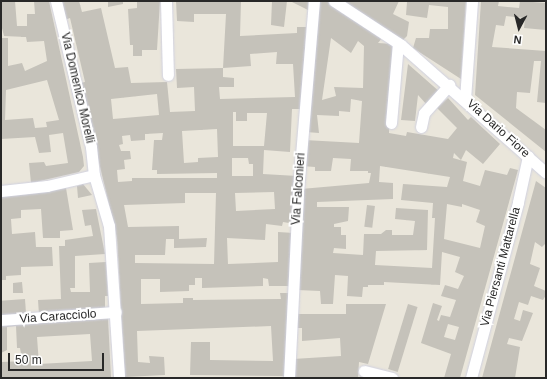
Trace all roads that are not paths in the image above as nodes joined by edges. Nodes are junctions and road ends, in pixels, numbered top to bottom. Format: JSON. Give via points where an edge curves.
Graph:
{"nodes":[{"id":1,"x":56,"y":1,"type":"edge"},
{"id":2,"x":166,"y":1,"type":"edge"},
{"id":3,"x":314,"y":1,"type":"edge"},
{"id":4,"x":334,"y":1,"type":"edge"},
{"id":5,"x":472,"y":1,"type":"edge"},
{"id":6,"x":398,"y":43,"type":"junction"},
{"id":7,"x":168,"y":75,"type":"dead end"},
{"id":8,"x":449,"y":85,"type":"junction"},
{"id":9,"x":465,"y":99,"type":"junction"},
{"id":10,"x":391,"y":123,"type":"dead end"},
{"id":11,"x":421,"y":128,"type":"dead end"},
{"id":12,"x":528,"y":156,"type":"junction"},
{"id":13,"x":546,"y":173,"type":"edge"},
{"id":14,"x":94,"y":175,"type":"junction"},
{"id":15,"x":1,"y":191,"type":"edge"},
{"id":16,"x":116,"y":312,"type":"junction"},
{"id":17,"x":1,"y":320,"type":"edge"},
{"id":18,"x":364,"y":371,"type":"dead end"},
{"id":19,"x":119,"y":378,"type":"edge"},
{"id":20,"x":289,"y":378,"type":"edge"},
{"id":21,"x":392,"y":378,"type":"edge"},
{"id":22,"x":471,"y":378,"type":"edge"}],
"edges":[{"from":1,"to":14,"type":"street","name":"Via Domenico Morelli","via":[[91,147]]},
{"from":2,"to":7,"type":"street"},
{"from":3,"to":20,"type":"street","name":"Via Falconieri","via":[[297,205]]},
{"from":4,"to":6,"type":"street","name":"Via Dario Fiore"},
{"from":5,"to":9,"type":"street"},
{"from":6,"to":8,"type":"street","name":"Via Dario Fiore"},
{"from":6,"to":10,"type":"street"},
{"from":8,"to":9,"type":"street","name":"Via Dario Fiore"},
{"from":8,"to":11,"type":"street","via":[[424,113]]},
{"from":9,"to":12,"type":"street","name":"Via Dario Fiore"},
{"from":12,"to":13,"type":"street","name":"Via Dario Fiore"},
{"from":12,"to":22,"type":"street","name":"Via Piersanti Mattarella"},
{"from":14,"to":15,"type":"street","via":[[47,186]]},
{"from":14,"to":16,"type":"street","name":"Via Domenico Morelli","via":[[109,226]]},
{"from":16,"to":17,"type":"street","name":"Via Caracciolo"},
{"from":16,"to":19,"type":"street","name":"Via Domenico Morelli"},
{"from":18,"to":21,"type":"street"}]}
